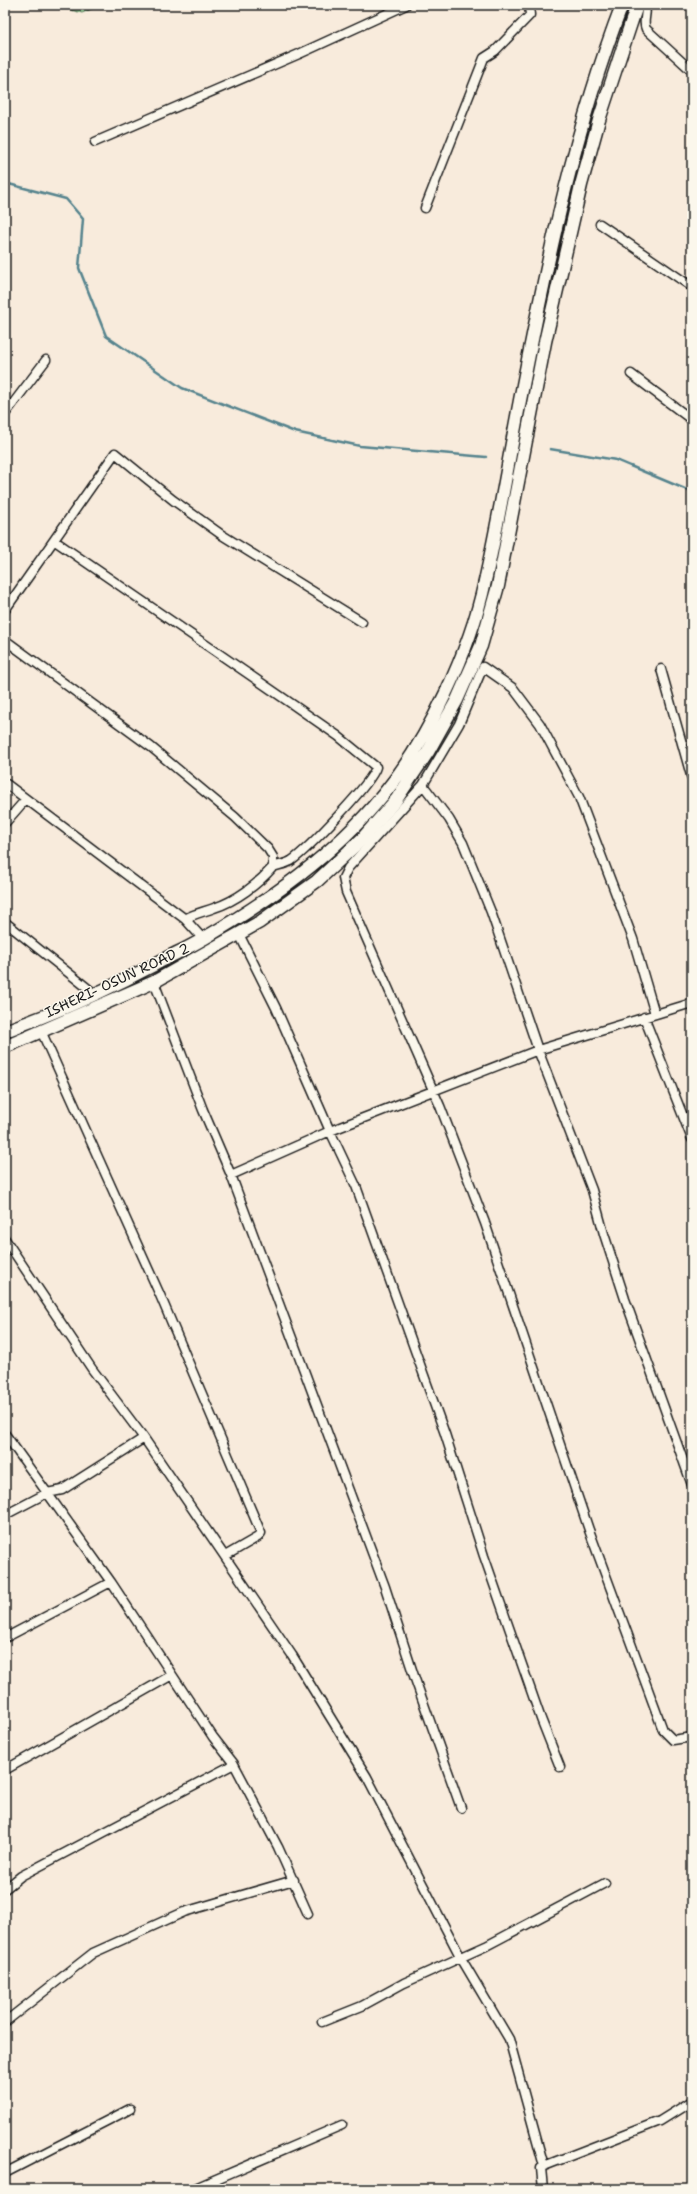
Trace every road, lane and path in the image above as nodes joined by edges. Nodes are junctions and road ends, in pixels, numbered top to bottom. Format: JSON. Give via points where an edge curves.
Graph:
{"nodes":[{"id":1,"x":406,"y":5,"type":"edge"},
{"id":2,"x":529,"y":5,"type":"edge"},
{"id":3,"x":622,"y":5,"type":"edge"},
{"id":4,"x":637,"y":5,"type":"edge"},
{"id":5,"x":645,"y":5,"type":"edge"},
{"id":6,"x":692,"y":71,"type":"edge"},
{"id":7,"x":94,"y":142,"type":"dead end"},
{"id":8,"x":425,"y":208,"type":"dead end"},
{"id":9,"x":600,"y":224,"type":"dead end"},
{"id":10,"x":692,"y":287,"type":"edge"},
{"id":11,"x":46,"y":360,"type":"dead end"},
{"id":12,"x":631,"y":374,"type":"dead end"},
{"id":13,"x":5,"y":414,"type":"edge"},
{"id":14,"x":692,"y":420,"type":"edge"},
{"id":15,"x":54,"y":541,"type":"junction"},
{"id":16,"x":5,"y":610,"type":"edge"},
{"id":17,"x":362,"y":622,"type":"dead end"},
{"id":18,"x":5,"y":640,"type":"edge"},
{"id":19,"x":661,"y":669,"type":"dead end"},
{"id":20,"x":692,"y":779,"type":"edge"},
{"id":21,"x":5,"y":782,"type":"edge"},
{"id":22,"x":423,"y":785,"type":"junction"},
{"id":23,"x":26,"y":799,"type":"junction"},
{"id":24,"x":5,"y":823,"type":"edge"},
{"id":25,"x":273,"y":867,"type":"junction"},
{"id":26,"x":185,"y":919,"type":"junction"},
{"id":27,"x":5,"y":922,"type":"edge"},
{"id":28,"x":239,"y":934,"type":"junction"},
{"id":29,"x":203,"y":939,"type":"junction"},
{"id":30,"x":154,"y":982,"type":"junction"},
{"id":31,"x":95,"y":994,"type":"junction"},
{"id":32,"x":692,"y":1003,"type":"edge"},
{"id":33,"x":656,"y":1014,"type":"junction"},
{"id":34,"x":644,"y":1017,"type":"junction"},
{"id":35,"x":5,"y":1031,"type":"edge"},
{"id":36,"x":42,"y":1033,"type":"junction"},
{"id":37,"x":5,"y":1047,"type":"edge"},
{"id":38,"x":538,"y":1050,"type":"junction"},
{"id":39,"x":434,"y":1091,"type":"junction"},
{"id":40,"x":330,"y":1131,"type":"junction"},
{"id":41,"x":692,"y":1139,"type":"edge"},
{"id":42,"x":231,"y":1175,"type":"junction"},
{"id":43,"x":5,"y":1239,"type":"edge"},
{"id":44,"x":5,"y":1434,"type":"edge"},
{"id":45,"x":144,"y":1438,"type":"junction"},
{"id":46,"x":692,"y":1485,"type":"edge"},
{"id":47,"x":47,"y":1493,"type":"junction"},
{"id":48,"x":5,"y":1515,"type":"edge"},
{"id":49,"x":225,"y":1556,"type":"junction"},
{"id":50,"x":111,"y":1582,"type":"junction"},
{"id":51,"x":5,"y":1638,"type":"edge"},
{"id":52,"x":172,"y":1675,"type":"junction"},
{"id":53,"x":692,"y":1737,"type":"edge"},
{"id":54,"x":234,"y":1764,"type":"junction"},
{"id":55,"x":560,"y":1767,"type":"dead end"},
{"id":56,"x":5,"y":1770,"type":"edge"},
{"id":57,"x":461,"y":1808,"type":"dead end"},
{"id":58,"x":294,"y":1880,"type":"junction"},
{"id":59,"x":605,"y":1883,"type":"dead end"},
{"id":60,"x":5,"y":1889,"type":"edge"},
{"id":61,"x":308,"y":1914,"type":"dead end"},
{"id":62,"x":461,"y":1958,"type":"junction"},
{"id":63,"x":5,"y":2022,"type":"edge"},
{"id":64,"x":322,"y":2022,"type":"dead end"},
{"id":65,"x":692,"y":2101,"type":"edge"},
{"id":66,"x":130,"y":2109,"type":"dead end"},
{"id":67,"x":342,"y":2125,"type":"dead end"},
{"id":68,"x":544,"y":2166,"type":"junction"},
{"id":69,"x":5,"y":2172,"type":"edge"},
{"id":70,"x":193,"y":2189,"type":"edge"},
{"id":71,"x":543,"y":2189,"type":"edge"}],
"edges":[{"from":1,"to":7,"type":"street"},
{"from":2,"to":8,"type":"street","via":[[530,15],[495,51],[484,58]]},
{"from":3,"to":29,"type":"main road","via":[[607,42],[568,182],[532,339],[485,583],[468,641],[438,707],[417,745],[385,792],[350,832],[268,899]]},
{"from":4,"to":28,"type":"main road","name":"ISHERI- OSUN ROAD 2","via":[[599,120],[581,185],[545,342],[498,586],[481,646],[457,700],[428,752],[396,800],[317,881]]},
{"from":5,"to":6,"type":"street","via":[[646,29]]},
{"from":9,"to":10,"type":"street"},
{"from":11,"to":13,"type":"street"},
{"from":12,"to":14,"type":"street"},
{"from":15,"to":16,"type":"street"},
{"from":15,"to":17,"type":"street","via":[[112,455],[117,453],[173,500],[222,535]]},
{"from":15,"to":25,"type":"street","via":[[338,736],[376,767],[350,802],[303,850],[291,861]]},
{"from":18,"to":25,"type":"street","via":[[150,747],[235,817],[268,849],[273,857]]},
{"from":19,"to":20,"type":"street"},
{"from":21,"to":23,"type":"street"},
{"from":22,"to":33,"type":"street","via":[[459,724],[483,667],[513,688],[540,724],[579,797],[633,939]]},
{"from":22,"to":38,"type":"street","via":[[449,819],[463,843],[491,912]]},
{"from":22,"to":39,"type":"street","via":[[348,868],[343,878],[346,892]]},
{"from":23,"to":24,"type":"street"},
{"from":23,"to":26,"type":"street"},
{"from":25,"to":26,"type":"street","via":[[243,893]]},
{"from":26,"to":29,"type":"street"},
{"from":27,"to":31,"type":"street"},
{"from":28,"to":30,"type":"main road","name":"ISHERI- OSUN ROAD 2"},
{"from":28,"to":40,"type":"street","via":[[276,1008]]},
{"from":29,"to":31,"type":"main road"},
{"from":30,"to":36,"type":"main road","name":"ISHERI- OSUN ROAD 2"},
{"from":30,"to":42,"type":"street"},
{"from":31,"to":35,"type":"main road"},
{"from":32,"to":33,"type":"street"},
{"from":33,"to":34,"type":"street"},
{"from":34,"to":38,"type":"street"},
{"from":34,"to":41,"type":"street"},
{"from":36,"to":37,"type":"main road","name":"ISHERI- OSUN ROAD 2"},
{"from":36,"to":49,"type":"street","via":[[160,1295],[261,1533]]},
{"from":38,"to":39,"type":"street"},
{"from":38,"to":46,"type":"street","via":[[592,1190],[625,1299]]},
{"from":39,"to":40,"type":"street"},
{"from":39,"to":53,"type":"street","via":[[485,1223],[589,1530],[663,1730],[673,1740]]},
{"from":40,"to":42,"type":"street"},
{"from":40,"to":55,"type":"street","via":[[358,1193],[445,1434],[484,1556]]},
{"from":42,"to":57,"type":"street","via":[[385,1587]]},
{"from":43,"to":45,"type":"street","via":[[92,1369]]},
{"from":44,"to":47,"type":"street"},
{"from":45,"to":47,"type":"street","via":[[68,1486]]},
{"from":45,"to":49,"type":"street"},
{"from":47,"to":48,"type":"street"},
{"from":47,"to":50,"type":"street"},
{"from":49,"to":62,"type":"street","via":[[292,1655],[367,1777]]},
{"from":50,"to":51,"type":"street"},
{"from":50,"to":52,"type":"street"},
{"from":52,"to":54,"type":"street"},
{"from":52,"to":56,"type":"street"},
{"from":54,"to":58,"type":"street"},
{"from":54,"to":60,"type":"street","via":[[21,1876]]},
{"from":58,"to":61,"type":"street"},
{"from":58,"to":63,"type":"street","via":[[184,1912],[93,1953]]},
{"from":59,"to":62,"type":"street"},
{"from":62,"to":64,"type":"street","via":[[404,1983],[362,2006]]},
{"from":62,"to":68,"type":"street","via":[[509,2039]]},
{"from":65,"to":68,"type":"street","via":[[660,2121]]},
{"from":66,"to":69,"type":"street"},
{"from":67,"to":70,"type":"street"},
{"from":68,"to":71,"type":"street","via":[[541,2168]]}]}
